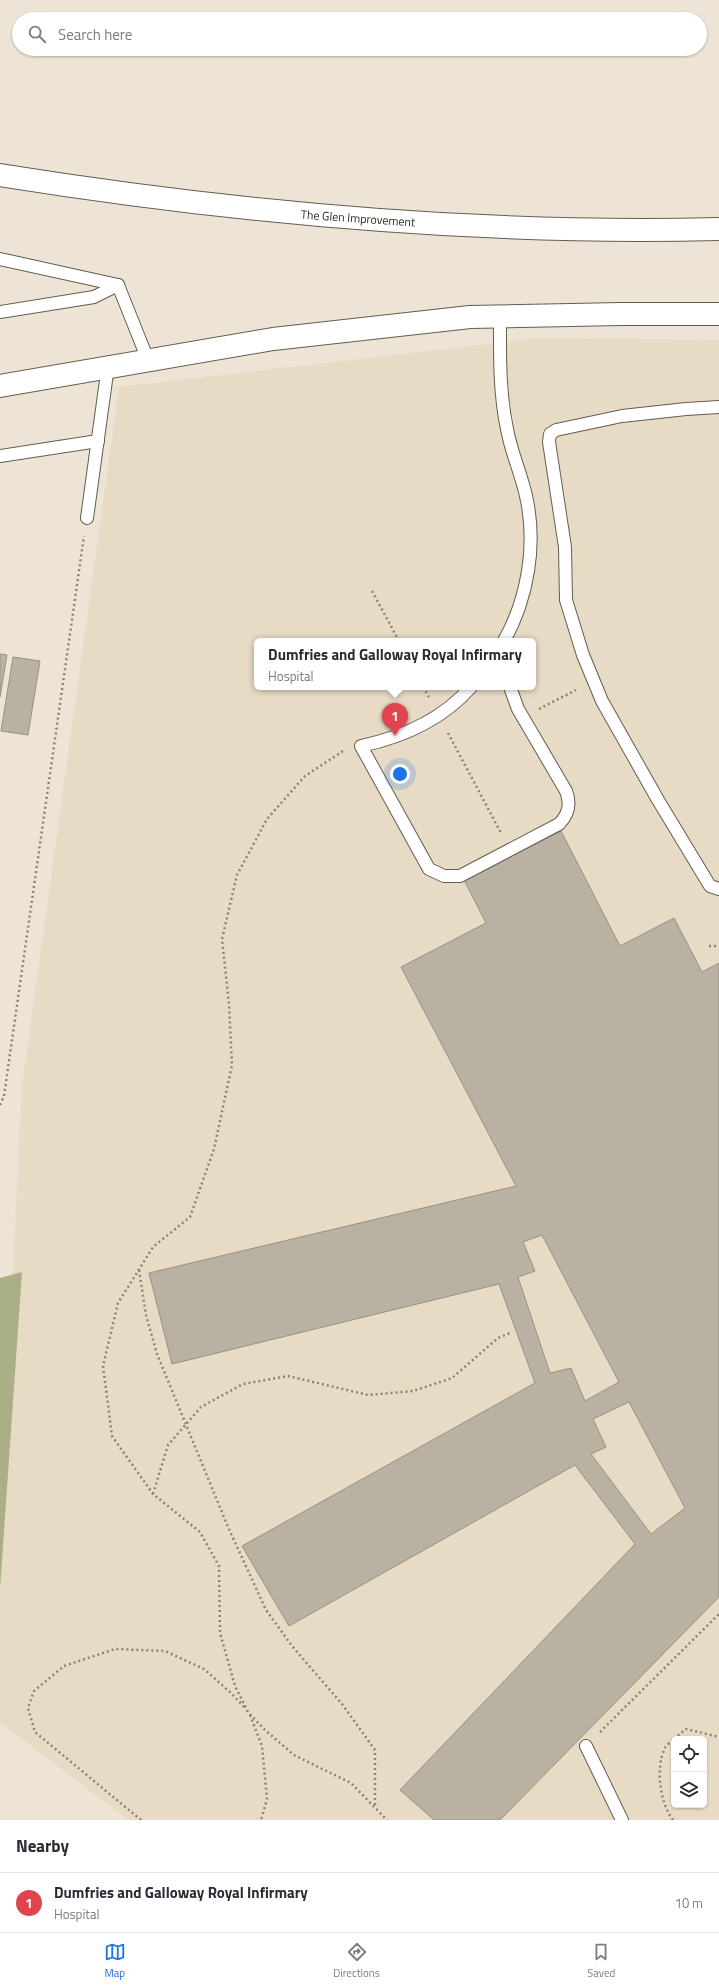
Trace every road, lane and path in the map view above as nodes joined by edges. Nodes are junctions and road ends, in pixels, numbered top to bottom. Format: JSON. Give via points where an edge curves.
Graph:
{"nodes":[{"id":1,"x":0,"y":175,"type":"edge"},
{"id":2,"x":719,"y":229,"type":"edge"},
{"id":3,"x":0,"y":259,"type":"edge"},
{"id":4,"x":118,"y":285,"type":"junction"},
{"id":5,"x":0,"y":312,"type":"edge"},
{"id":6,"x":719,"y":314,"type":"edge"},
{"id":7,"x":500,"y":316,"type":"junction"},
{"id":8,"x":148,"y":360,"type":"junction"},
{"id":9,"x":108,"y":366,"type":"junction"},
{"id":10,"x":0,"y":386,"type":"edge"},
{"id":11,"x":719,"y":407,"type":"edge"},
{"id":12,"x":98,"y":441,"type":"junction"},
{"id":13,"x":0,"y":456,"type":"edge"},
{"id":14,"x":87,"y":518,"type":"joint"},
{"id":15,"x":372,"y":591,"type":"dead end"},
{"id":16,"x":397,"y":638,"type":"edge"},
{"id":17,"x":506,"y":638,"type":"edge"},
{"id":18,"x":594,"y":681,"type":"junction"},
{"id":19,"x":425,"y":690,"type":"edge"},
{"id":20,"x":468,"y":690,"type":"edge"},
{"id":21,"x":511,"y":690,"type":"edge"},
{"id":22,"x":438,"y":716,"type":"junction"},
{"id":23,"x":523,"y":717,"type":"junction"},
{"id":24,"x":362,"y":746,"type":"junction"},
{"id":25,"x":509,"y":850,"type":"junction"},
{"id":26,"x":719,"y":889,"type":"edge"},
{"id":27,"x":709,"y":946,"type":"dead end"},
{"id":28,"x":719,"y":946,"type":"edge"},
{"id":29,"x":0,"y":1105,"type":"edge"},
{"id":30,"x":139,"y":1269,"type":"junction"},
{"id":31,"x":510,"y":1333,"type":"dead end"},
{"id":32,"x":186,"y":1424,"type":"junction"},
{"id":33,"x":153,"y":1494,"type":"junction"},
{"id":34,"x":719,"y":1614,"type":"edge"},
{"id":35,"x":248,"y":1712,"type":"junction"},
{"id":36,"x":678,"y":1736,"type":"edge"},
{"id":37,"x":719,"y":1737,"type":"edge"},
{"id":38,"x":671,"y":1742,"type":"edge"},
{"id":39,"x":586,"y":1746,"type":"joint"},
{"id":40,"x":375,"y":1806,"type":"junction"},
{"id":41,"x":141,"y":1820,"type":"edge"},
{"id":42,"x":262,"y":1820,"type":"edge"},
{"id":43,"x":387,"y":1820,"type":"edge"},
{"id":44,"x":622,"y":1820,"type":"edge"},
{"id":45,"x":673,"y":1820,"type":"edge"}],
"edges":[{"from":1,"to":2,"type":"main road","name":"The Glen Improvement","via":[[195,203],[392,221],[595,230]]},
{"from":3,"to":4,"type":"lane"},
{"from":4,"to":5,"type":"lane","via":[[94,297]]},
{"from":4,"to":8,"type":"lane"},
{"from":6,"to":7,"type":"main road"},
{"from":7,"to":8,"type":"main road","via":[[470,317],[274,339]]},
{"from":7,"to":17,"type":"lane","via":[[502,403],[506,428],[526,498],[530,539],[526,581]]},
{"from":8,"to":9,"type":"main road"},
{"from":9,"to":10,"type":"main road"},
{"from":9,"to":12,"type":"lane"},
{"from":11,"to":18,"type":"lane","via":[[622,416],[556,430],[550,434],[549,442],[565,547],[566,600]]},
{"from":12,"to":13,"type":"lane"},
{"from":12,"to":14,"type":"lane"},
{"from":14,"to":29,"type":"path","via":[[4,1096]]},
{"from":15,"to":16,"type":"path"},
{"from":18,"to":23,"type":"path"},
{"from":18,"to":26,"type":"lane","via":[[602,701],[658,800],[710,886]]},
{"from":19,"to":22,"type":"path"},
{"from":20,"to":22,"type":"lane"},
{"from":21,"to":23,"type":"lane"},
{"from":22,"to":24,"type":"lane","via":[[393,738]]},
{"from":22,"to":25,"type":"path"},
{"from":23,"to":25,"type":"lane","via":[[566,791],[569,805],[564,819],[559,824]]},
{"from":24,"to":25,"type":"lane","via":[[429,869],[433,872],[444,876],[460,876]]},
{"from":24,"to":30,"type":"path","via":[[347,748],[305,776],[266,819],[237,875],[222,939],[232,1065],[214,1149],[190,1216],[153,1247]]},
{"from":27,"to":28,"type":"path"},
{"from":30,"to":32,"type":"path","via":[[146,1315],[157,1354]]},
{"from":30,"to":33,"type":"path","via":[[118,1303],[103,1366],[112,1436]]},
{"from":31,"to":32,"type":"path","via":[[498,1338],[452,1378],[413,1391],[368,1395],[288,1376],[243,1384],[201,1407]]},
{"from":32,"to":33,"type":"path","via":[[168,1446]]},
{"from":32,"to":40,"type":"path","via":[[228,1527],[266,1610],[292,1646],[342,1704],[375,1750]]},
{"from":33,"to":35,"type":"path","via":[[200,1532],[219,1566],[220,1633],[235,1686]]},
{"from":34,"to":39,"type":"path"},
{"from":35,"to":40,"type":"path","via":[[294,1755],[351,1783]]},
{"from":35,"to":41,"type":"path","via":[[204,1668],[165,1651],[115,1649],[64,1666],[34,1691],[28,1708],[35,1732]]},
{"from":35,"to":42,"type":"path","via":[[262,1746],[267,1799]]},
{"from":36,"to":37,"type":"path","via":[[686,1729]]},
{"from":38,"to":45,"type":"path","via":[[665,1747],[659,1776],[666,1811]]},
{"from":39,"to":44,"type":"lane"},
{"from":40,"to":43,"type":"path"}]}
